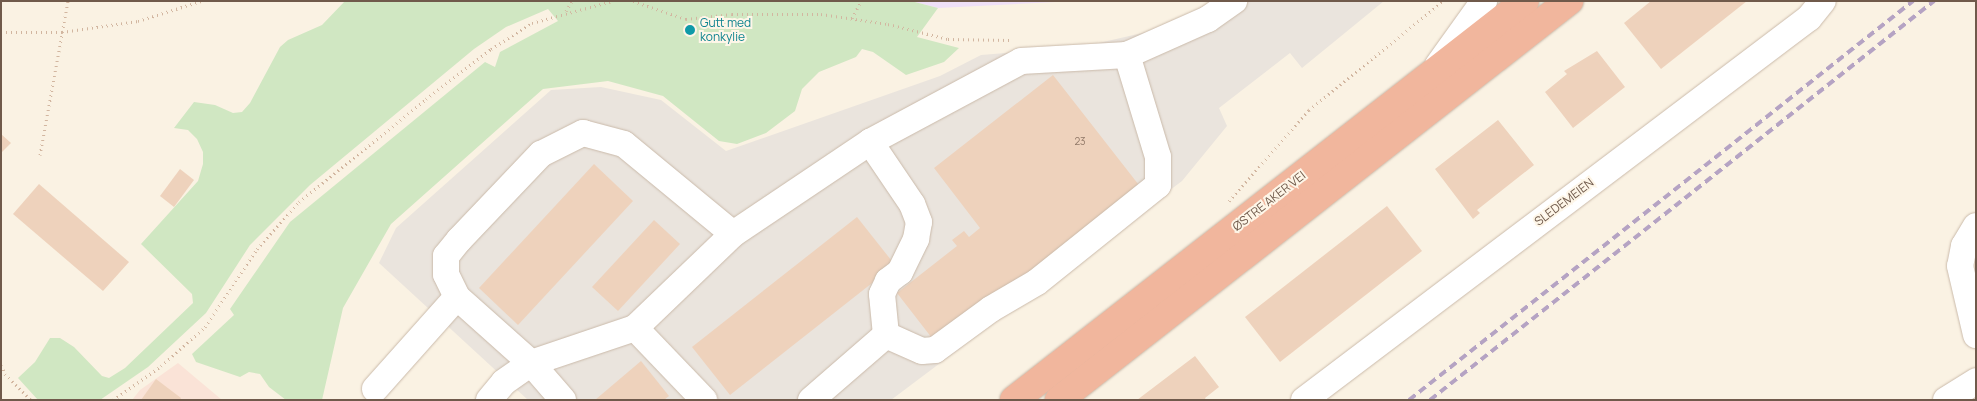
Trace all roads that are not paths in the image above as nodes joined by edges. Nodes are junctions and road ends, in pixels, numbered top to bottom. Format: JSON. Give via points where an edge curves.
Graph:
{"nodes":[{"id":1,"x":1234,"y":1,"type":"edge"},
{"id":2,"x":1484,"y":1,"type":"edge"},
{"id":3,"x":1525,"y":1,"type":"edge"},
{"id":4,"x":1569,"y":1,"type":"edge"},
{"id":5,"x":1823,"y":1,"type":"edge"},
{"id":6,"x":1127,"y":55,"type":"junction"},
{"id":7,"x":1430,"y":76,"type":"junction"},
{"id":8,"x":870,"y":142,"type":"junction"},
{"id":9,"x":1976,"y":226,"type":"edge"},
{"id":10,"x":733,"y":234,"type":"junction"},
{"id":11,"x":457,"y":297,"type":"junction"},
{"id":12,"x":635,"y":328,"type":"junction"},
{"id":13,"x":886,"y":335,"type":"junction"},
{"id":14,"x":1976,"y":335,"type":"edge"},
{"id":15,"x":531,"y":363,"type":"junction"},
{"id":16,"x":1976,"y":381,"type":"edge"},
{"id":17,"x":375,"y":389,"type":"dead end"},
{"id":18,"x":489,"y":400,"type":"edge"},
{"id":19,"x":563,"y":400,"type":"edge"},
{"id":20,"x":704,"y":400,"type":"edge"},
{"id":21,"x":811,"y":400,"type":"edge"},
{"id":22,"x":1014,"y":400,"type":"edge"},
{"id":23,"x":1059,"y":400,"type":"edge"},
{"id":24,"x":1304,"y":400,"type":"edge"},
{"id":25,"x":1946,"y":400,"type":"edge"}],
"edges":[{"from":1,"to":6,"type":"street","via":[[1208,19]]},
{"from":2,"to":7,"type":"street"},
{"from":3,"to":7,"type":"highway","name":"ØSTRE AKER VEI"},
{"from":4,"to":23,"type":"highway"},
{"from":5,"to":24,"type":"street","name":"SLEDEMEIEN","via":[[1809,18]]},
{"from":6,"to":8,"type":"street","via":[[1021,61]]},
{"from":6,"to":13,"type":"street","via":[[1158,157],[1158,185],[1037,282],[991,309],[935,350],[922,351]]},
{"from":7,"to":22,"type":"highway","name":"ØSTRE AKER VEI"},
{"from":8,"to":10,"type":"street"},
{"from":8,"to":13,"type":"street","via":[[912,204],[919,222],[916,239],[900,272],[888,281],[882,294]]},
{"from":9,"to":14,"type":"street","via":[[1964,246],[1960,266]]},
{"from":10,"to":11,"type":"street","via":[[624,144],[582,133],[540,154],[446,256],[446,274]]},
{"from":10,"to":12,"type":"street"},
{"from":11,"to":15,"type":"street"},
{"from":11,"to":17,"type":"street"},
{"from":12,"to":15,"type":"street"},
{"from":12,"to":20,"type":"street"},
{"from":13,"to":21,"type":"street"},
{"from":15,"to":18,"type":"street","via":[[504,382]]},
{"from":15,"to":19,"type":"street"},
{"from":16,"to":25,"type":"street"}]}
